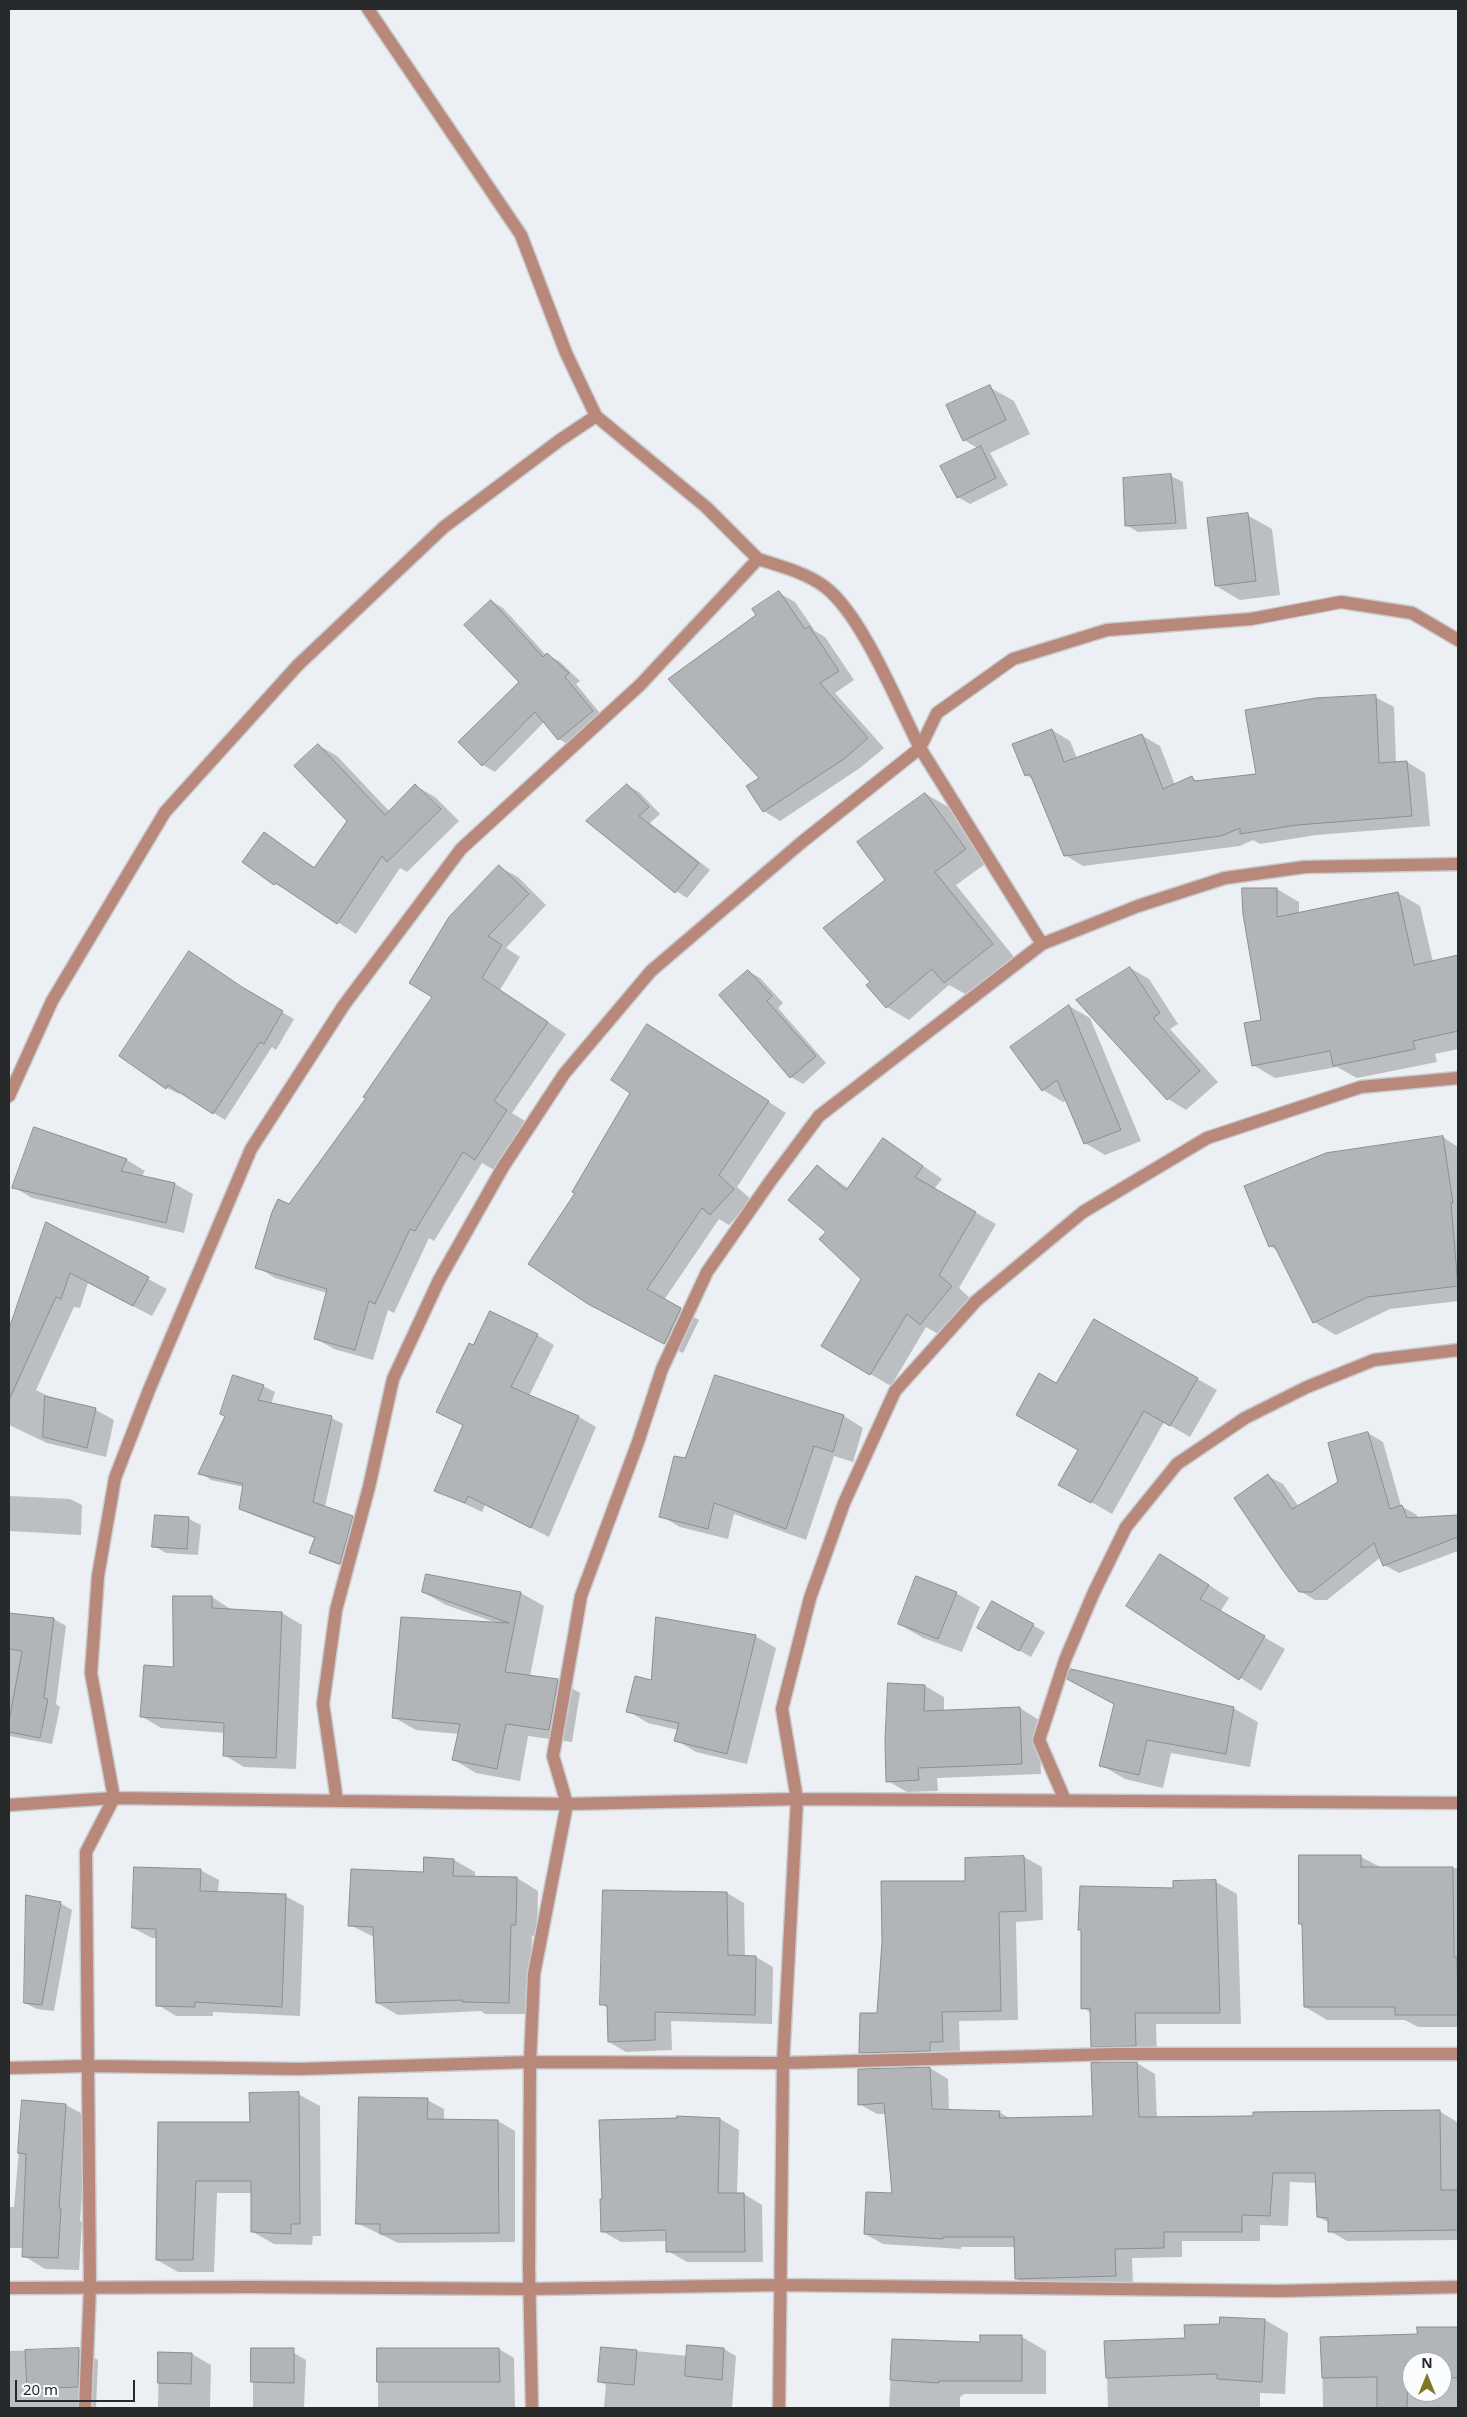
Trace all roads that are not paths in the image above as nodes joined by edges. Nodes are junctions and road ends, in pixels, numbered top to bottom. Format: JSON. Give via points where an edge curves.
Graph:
{"nodes":[{"id":1,"x":368,"y":9,"type":"edge"},
{"id":2,"x":596,"y":416,"type":"junction"},
{"id":3,"x":758,"y":558,"type":"junction"},
{"id":4,"x":1458,"y":640,"type":"edge"},
{"id":5,"x":920,"y":748,"type":"junction"},
{"id":6,"x":1458,"y":864,"type":"edge"},
{"id":7,"x":1042,"y":944,"type":"junction"},
{"id":8,"x":1458,"y":1078,"type":"edge"},
{"id":9,"x":9,"y":1096,"type":"edge"},
{"id":10,"x":1458,"y":1350,"type":"edge"},
{"id":11,"x":114,"y":1798,"type":"junction"},
{"id":12,"x":797,"y":1799,"type":"junction"},
{"id":13,"x":1065,"y":1800,"type":"junction"},
{"id":14,"x":336,"y":1802,"type":"junction"},
{"id":15,"x":1458,"y":1803,"type":"edge"},
{"id":16,"x":567,"y":1804,"type":"junction"},
{"id":17,"x":9,"y":1805,"type":"edge"},
{"id":18,"x":1458,"y":2054,"type":"edge"},
{"id":19,"x":530,"y":2062,"type":"junction"},
{"id":20,"x":783,"y":2063,"type":"junction"},
{"id":21,"x":89,"y":2066,"type":"junction"},
{"id":22,"x":9,"y":2068,"type":"edge"},
{"id":23,"x":780,"y":2285,"type":"junction"},
{"id":24,"x":1458,"y":2287,"type":"edge"},
{"id":25,"x":9,"y":2288,"type":"edge"},
{"id":26,"x":90,"y":2288,"type":"junction"},
{"id":27,"x":530,"y":2290,"type":"junction"},
{"id":28,"x":85,"y":2408,"type":"edge"},
{"id":29,"x":532,"y":2408,"type":"edge"},
{"id":30,"x":779,"y":2408,"type":"edge"}],
"edges":[{"from":1,"to":2,"type":"street","via":[[521,234],[566,353]]},
{"from":2,"to":3,"type":"street","via":[[706,507]]},
{"from":2,"to":9,"type":"street","via":[[444,527],[298,665],[165,812],[52,1001]]},
{"from":3,"to":5,"type":"street","via":[[793,570],[825,587],[856,622]]},
{"from":3,"to":11,"type":"street","via":[[640,685],[462,849],[344,1005],[251,1150],[115,1478],[98,1576],[91,1673]]},
{"from":4,"to":5,"type":"street","via":[[1412,613],[1341,602],[1251,619],[1107,630],[1013,659],[936,713]]},
{"from":5,"to":7,"type":"street"},
{"from":5,"to":14,"type":"street","via":[[802,842],[651,971],[564,1074],[503,1167],[439,1280],[392,1379],[369,1487],[336,1610],[323,1704]]},
{"from":6,"to":7,"type":"street","via":[[1305,867],[1225,878],[1138,906]]},
{"from":7,"to":16,"type":"street","via":[[819,1116],[708,1272],[662,1369],[581,1596],[553,1756]]},
{"from":8,"to":12,"type":"street","via":[[1362,1087],[1207,1138],[1083,1212],[976,1301],[895,1391],[844,1503],[810,1598],[782,1709]]},
{"from":10,"to":13,"type":"street","via":[[1374,1360],[1245,1418],[1177,1464],[1126,1527],[1065,1660],[1039,1740]]},
{"from":11,"to":14,"type":"street"},
{"from":11,"to":17,"type":"street"},
{"from":11,"to":21,"type":"street","via":[[86,1852]]},
{"from":12,"to":13,"type":"street"},
{"from":12,"to":16,"type":"street"},
{"from":12,"to":20,"type":"street"},
{"from":13,"to":15,"type":"street"},
{"from":14,"to":16,"type":"street"},
{"from":16,"to":19,"type":"street","via":[[534,1974]]},
{"from":18,"to":20,"type":"street","via":[[1115,2054]]},
{"from":19,"to":20,"type":"street"},
{"from":19,"to":21,"type":"street","via":[[299,2069]]},
{"from":19,"to":27,"type":"street"},
{"from":20,"to":23,"type":"street"},
{"from":21,"to":22,"type":"street"},
{"from":21,"to":26,"type":"street"},
{"from":23,"to":24,"type":"street","via":[[1280,2291]]},
{"from":23,"to":27,"type":"street"},
{"from":23,"to":30,"type":"street"},
{"from":25,"to":26,"type":"street"},
{"from":26,"to":27,"type":"street"},
{"from":26,"to":28,"type":"street"},
{"from":27,"to":29,"type":"street"}]}
